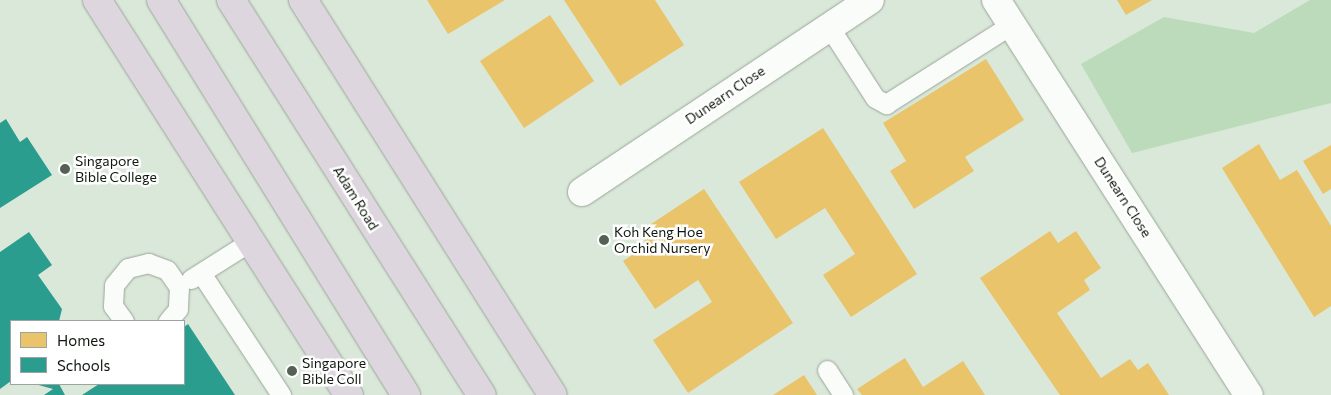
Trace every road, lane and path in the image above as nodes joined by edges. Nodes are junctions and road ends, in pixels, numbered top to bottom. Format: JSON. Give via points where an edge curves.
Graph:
{"nodes":[{"id":1,"x":97,"y":0,"type":"edge"},
{"id":2,"x":161,"y":0,"type":"edge"},
{"id":3,"x":231,"y":0,"type":"edge"},
{"id":4,"x":303,"y":0,"type":"edge"},
{"id":5,"x":870,"y":0,"type":"edge"},
{"id":6,"x":996,"y":0,"type":"edge"},
{"id":7,"x":1012,"y":24,"type":"junction"},
{"id":8,"x":828,"y":25,"type":"junction"},
{"id":9,"x":582,"y":192,"type":"dead end"},
{"id":10,"x":251,"y":241,"type":"junction"},
{"id":11,"x":201,"y":273,"type":"junction"},
{"id":12,"x":180,"y":287,"type":"junction"},
{"id":13,"x":123,"y":320,"type":"edge"},
{"id":14,"x":169,"y":320,"type":"edge"},
{"id":15,"x":826,"y":370,"type":"dead end"},
{"id":16,"x":281,"y":395,"type":"edge"},
{"id":17,"x":349,"y":395,"type":"edge"},
{"id":18,"x":406,"y":395,"type":"edge"},
{"id":19,"x":482,"y":395,"type":"edge"},
{"id":20,"x":553,"y":395,"type":"edge"},
{"id":21,"x":843,"y":395,"type":"edge"},
{"id":22,"x":1249,"y":395,"type":"edge"}],
"edges":[{"from":1,"to":10,"type":"highway"},
{"from":2,"to":18,"type":"highway"},
{"from":3,"to":19,"type":"highway","name":"Adam Road"},
{"from":4,"to":20,"type":"highway"},
{"from":5,"to":8,"type":"street","name":"Dunearn Close"},
{"from":6,"to":7,"type":"street","name":"Dunearn Close"},
{"from":7,"to":8,"type":"lane","via":[[886,104],[875,98]]},
{"from":7,"to":22,"type":"street","name":"Dunearn Close"},
{"from":8,"to":9,"type":"street","name":"Dunearn Close"},
{"from":10,"to":11,"type":"lane"},
{"from":10,"to":17,"type":"highway"},
{"from":11,"to":12,"type":"lane"},
{"from":11,"to":16,"type":"lane"},
{"from":12,"to":13,"type":"lane","via":[[167,270],[148,263],[128,268],[114,285],[113,306]]},
{"from":12,"to":14,"type":"lane","via":[[178,309]]},
{"from":15,"to":21,"type":"lane"}]}
